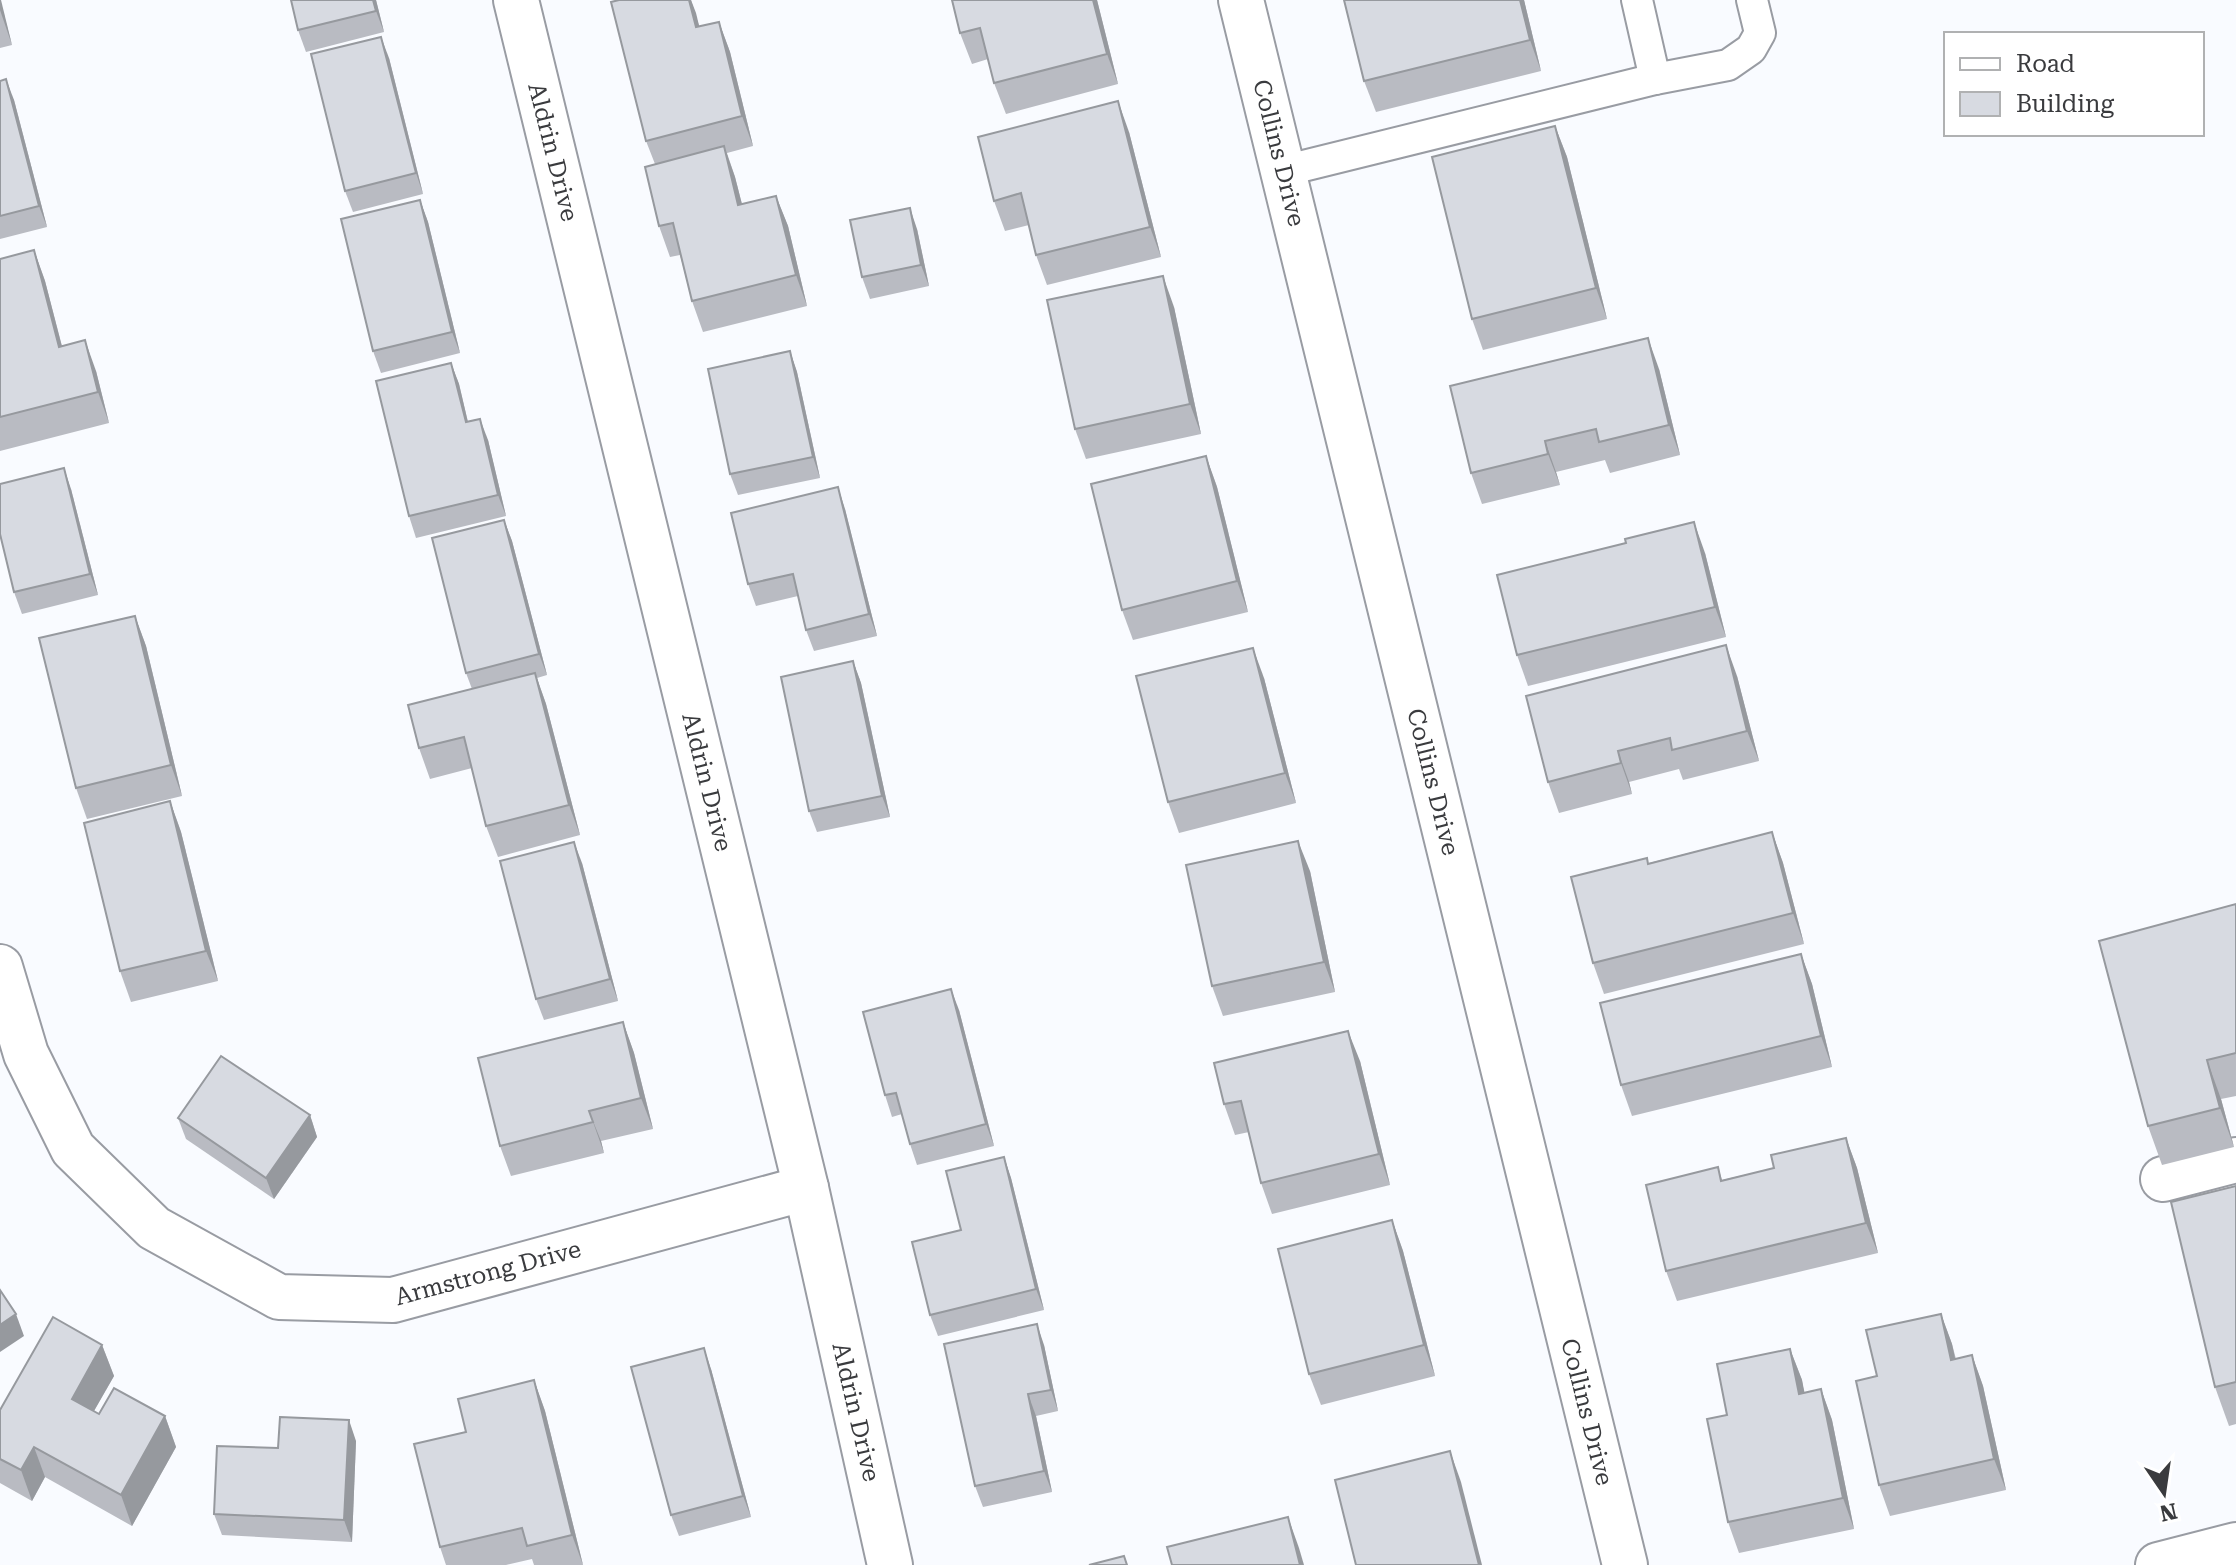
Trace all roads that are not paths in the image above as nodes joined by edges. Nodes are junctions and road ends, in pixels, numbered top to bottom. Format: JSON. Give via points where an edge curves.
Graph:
{"nodes":[{"id":1,"x":516,"y":0,"type":"edge"},
{"id":2,"x":1241,"y":0,"type":"edge"},
{"id":3,"x":1637,"y":0,"type":"edge"},
{"id":4,"x":1752,"y":0,"type":"edge"},
{"id":5,"x":1655,"y":79,"type":"junction"},
{"id":6,"x":1283,"y":171,"type":"junction"},
{"id":7,"x":0,"y":967,"type":"edge"},
{"id":8,"x":2236,"y":1160,"type":"edge"},
{"id":9,"x":2163,"y":1179,"type":"dead end"},
{"id":10,"x":806,"y":1188,"type":"junction"},
{"id":11,"x":2236,"y":1545,"type":"edge"},
{"id":12,"x":890,"y":1565,"type":"edge"},
{"id":13,"x":1625,"y":1565,"type":"edge"},
{"id":14,"x":2158,"y":1565,"type":"edge"}],
"edges":[{"from":1,"to":10,"type":"street","name":"Aldrin Drive"},
{"from":2,"to":6,"type":"street","name":"Collins Drive"},
{"from":3,"to":5,"type":"lane"},
{"from":4,"to":5,"type":"lane","via":[[1760,33],[1751,49],[1728,65]]},
{"from":5,"to":6,"type":"lane"},
{"from":6,"to":13,"type":"street","name":"Collins Drive"},
{"from":7,"to":10,"type":"street","name":"Armstrong Drive","via":[[26,1054],[73,1149],[154,1228],[279,1297],[393,1300]]},
{"from":8,"to":9,"type":"street"},
{"from":10,"to":12,"type":"street","name":"Aldrin Drive"},
{"from":11,"to":14,"type":"street"}]}
